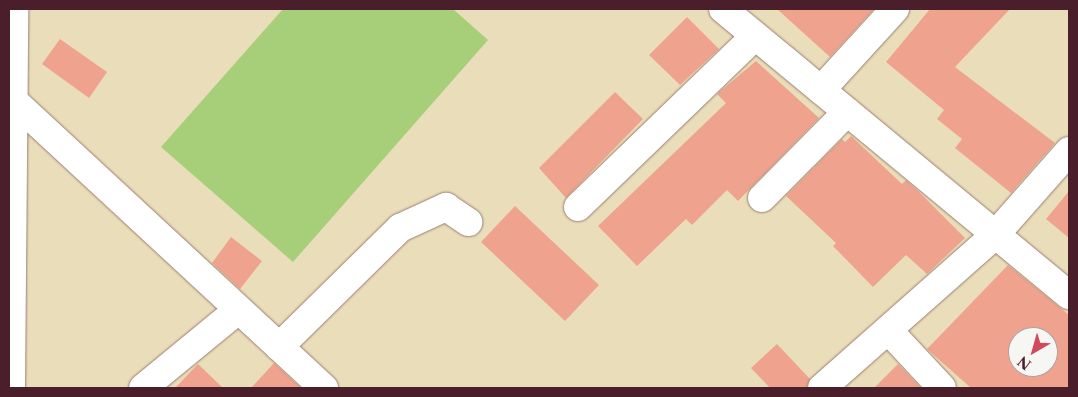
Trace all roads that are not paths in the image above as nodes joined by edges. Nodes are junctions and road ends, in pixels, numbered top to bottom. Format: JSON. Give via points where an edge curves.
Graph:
{"nodes":[{"id":1,"x":14,"y":9,"type":"edge"},
{"id":2,"x":722,"y":9,"type":"edge"},
{"id":3,"x":895,"y":9,"type":"edge"},
{"id":4,"x":755,"y":36,"type":"junction"},
{"id":5,"x":821,"y":90,"type":"junction"},
{"id":6,"x":16,"y":103,"type":"junction"},
{"id":7,"x":847,"y":112,"type":"junction"},
{"id":8,"x":1069,"y":151,"type":"edge"},
{"id":9,"x":762,"y":198,"type":"dead end"},
{"id":10,"x":578,"y":207,"type":"dead end"},
{"id":11,"x":468,"y":222,"type":"dead end"},
{"id":12,"x":995,"y":235,"type":"junction"},
{"id":13,"x":1069,"y":295,"type":"edge"},
{"id":14,"x":238,"y":310,"type":"junction"},
{"id":15,"x":888,"y":330,"type":"junction"},
{"id":16,"x":279,"y":347,"type":"junction"},
{"id":17,"x":11,"y":388,"type":"edge"},
{"id":18,"x":143,"y":388,"type":"edge"},
{"id":19,"x":324,"y":388,"type":"edge"},
{"id":20,"x":822,"y":388,"type":"edge"},
{"id":21,"x":942,"y":388,"type":"edge"}],
"edges":[{"from":1,"to":6,"type":"street"},
{"from":2,"to":4,"type":"street"},
{"from":3,"to":5,"type":"street"},
{"from":4,"to":5,"type":"street"},
{"from":4,"to":10,"type":"street"},
{"from":5,"to":7,"type":"street"},
{"from":6,"to":14,"type":"street"},
{"from":6,"to":17,"type":"street"},
{"from":7,"to":9,"type":"street"},
{"from":7,"to":12,"type":"street"},
{"from":8,"to":12,"type":"street"},
{"from":11,"to":16,"type":"street","via":[[446,207],[400,228]]},
{"from":12,"to":13,"type":"street"},
{"from":12,"to":15,"type":"street"},
{"from":14,"to":16,"type":"street"},
{"from":14,"to":18,"type":"street"},
{"from":15,"to":20,"type":"street"},
{"from":15,"to":21,"type":"street"},
{"from":16,"to":19,"type":"street"}]}
